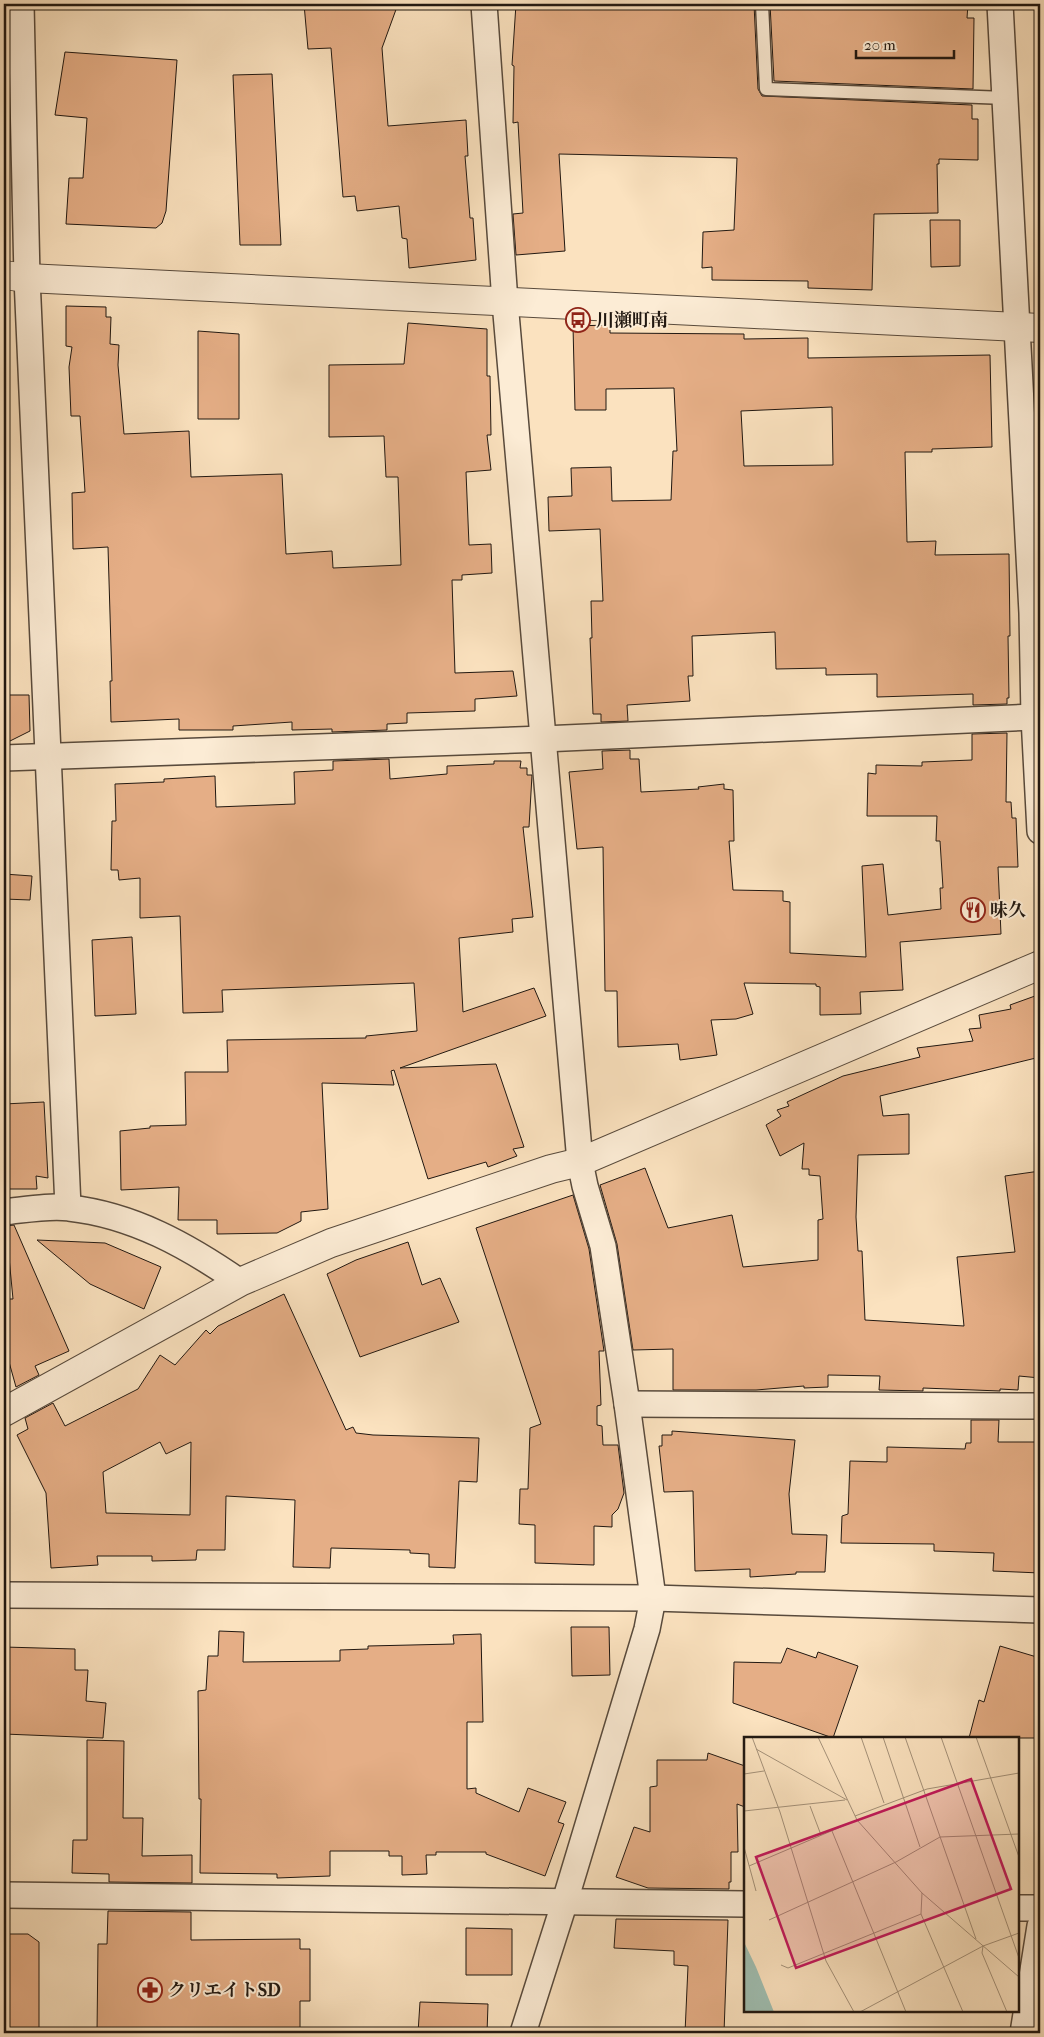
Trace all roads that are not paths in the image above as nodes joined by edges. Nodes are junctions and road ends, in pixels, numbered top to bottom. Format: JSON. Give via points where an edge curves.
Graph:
{"nodes":[{"id":1,"x":22,"y":4,"type":"edge"},
{"id":2,"x":484,"y":4,"type":"edge"},
{"id":3,"x":762,"y":4,"type":"edge"},
{"id":4,"x":1000,"y":4,"type":"edge"},
{"id":5,"x":1006,"y":98,"type":"junction"},
{"id":6,"x":15,"y":276,"type":"edge"},
{"id":7,"x":505,"y":302,"type":"junction"},
{"id":8,"x":1029,"y":328,"type":"edge"},
{"id":9,"x":1036,"y":613,"type":"edge"},
{"id":10,"x":1034,"y":717,"type":"junction"},
{"id":11,"x":543,"y":739,"type":"junction"},
{"id":12,"x":49,"y":756,"type":"junction"},
{"id":13,"x":4,"y":758,"type":"edge"},
{"id":14,"x":1040,"y":831,"type":"edge"},
{"id":15,"x":1040,"y":965,"type":"edge"},
{"id":16,"x":580,"y":1162,"type":"junction"},
{"id":17,"x":68,"y":1207,"type":"junction"},
{"id":18,"x":4,"y":1212,"type":"edge"},
{"id":19,"x":240,"y":1282,"type":"junction"},
{"id":20,"x":627,"y":1404,"type":"junction"},
{"id":21,"x":1040,"y":1406,"type":"edge"},
{"id":22,"x":4,"y":1412,"type":"edge"},
{"id":23,"x":4,"y":1595,"type":"edge"},
{"id":24,"x":654,"y":1598,"type":"junction"},
{"id":25,"x":1040,"y":1610,"type":"edge"},
{"id":26,"x":4,"y":1895,"type":"edge"},
{"id":27,"x":565,"y":1901,"type":"junction"},
{"id":28,"x":744,"y":1904,"type":"edge"},
{"id":29,"x":1019,"y":1908,"type":"edge"},
{"id":30,"x":1040,"y":1908,"type":"edge"},
{"id":31,"x":1040,"y":1926,"type":"edge"},
{"id":32,"x":523,"y":2033,"type":"edge"},
{"id":33,"x":1024,"y":2033,"type":"edge"}],
"edges":[{"from":1,"to":6,"type":"street"},
{"from":2,"to":7,"type":"street"},
{"from":3,"to":5,"type":"lane","via":[[766,89]]},
{"from":4,"to":5,"type":"street"},
{"from":5,"to":8,"type":"street"},
{"from":6,"to":7,"type":"street"},
{"from":6,"to":12,"type":"street"},
{"from":7,"to":8,"type":"street"},
{"from":7,"to":11,"type":"street"},
{"from":8,"to":9,"type":"street"},
{"from":9,"to":10,"type":"street"},
{"from":10,"to":11,"type":"street"},
{"from":10,"to":14,"type":"street"},
{"from":11,"to":12,"type":"street"},
{"from":11,"to":16,"type":"street"},
{"from":12,"to":13,"type":"street"},
{"from":12,"to":17,"type":"street"},
{"from":15,"to":16,"type":"street"},
{"from":16,"to":19,"type":"street","via":[[331,1243]]},
{"from":16,"to":20,"type":"street","via":[[602,1246]]},
{"from":17,"to":18,"type":"street"},
{"from":17,"to":19,"type":"street","via":[[131,1221],[200,1254]]},
{"from":19,"to":22,"type":"street"},
{"from":20,"to":21,"type":"street"},
{"from":20,"to":24,"type":"street"},
{"from":23,"to":24,"type":"street"},
{"from":24,"to":25,"type":"street"},
{"from":24,"to":27,"type":"street"},
{"from":26,"to":27,"type":"street"},
{"from":27,"to":28,"type":"street"},
{"from":27,"to":32,"type":"street"},
{"from":29,"to":30,"type":"street"},
{"from":31,"to":33,"type":"street"}]}
